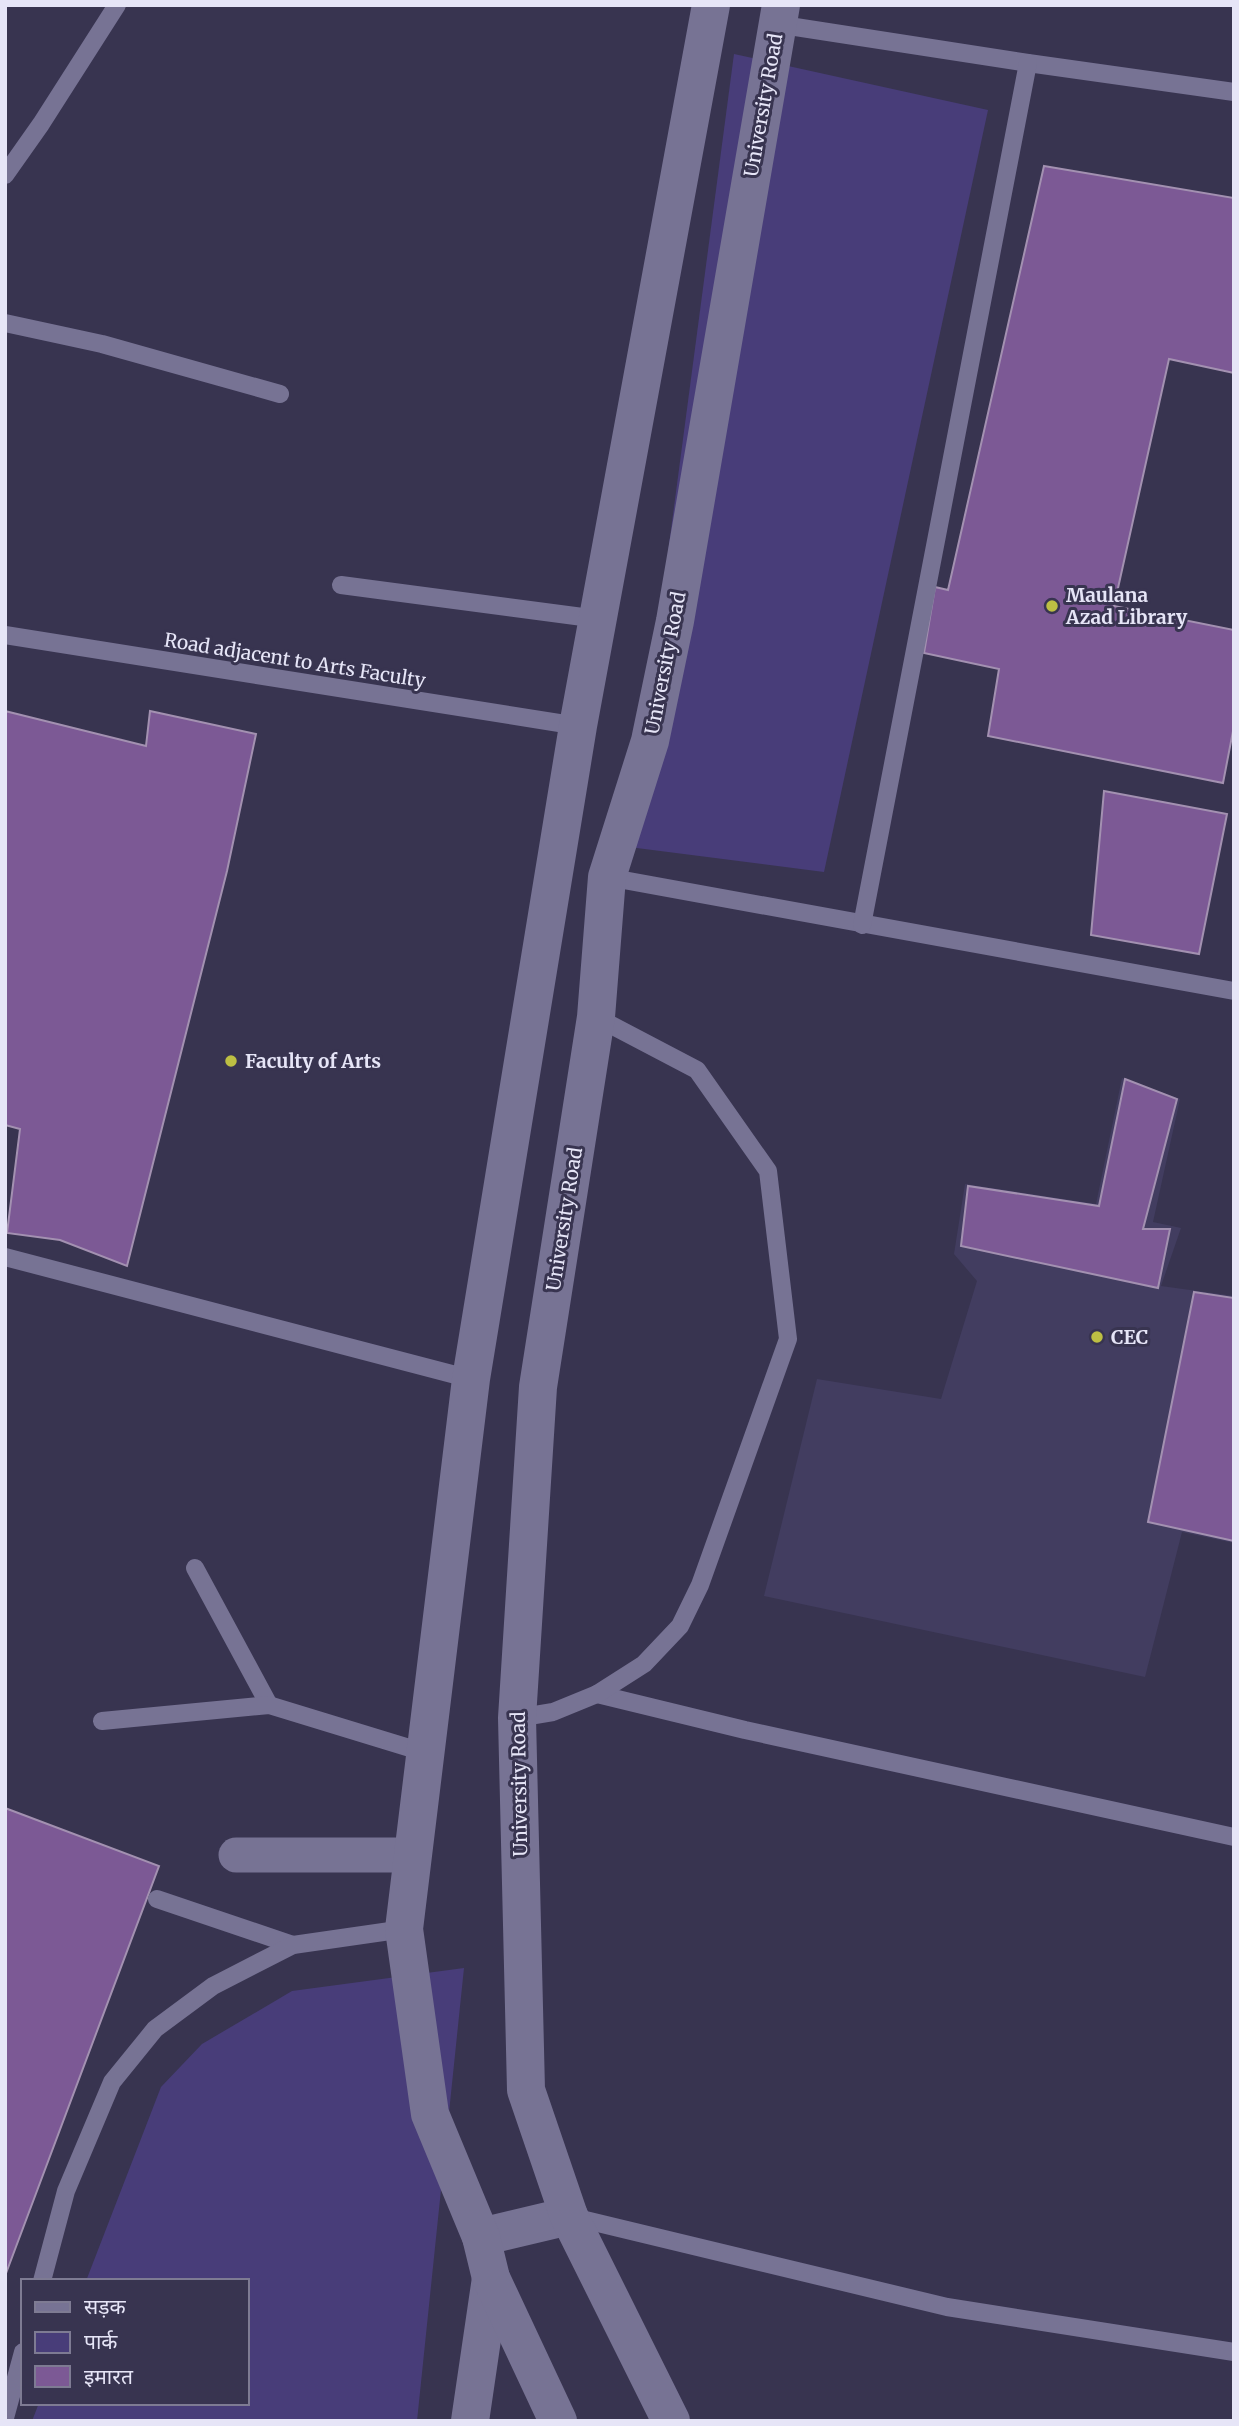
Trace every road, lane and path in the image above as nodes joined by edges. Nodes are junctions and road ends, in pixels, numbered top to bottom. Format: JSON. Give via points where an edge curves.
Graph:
{"nodes":[{"id":1,"x":117,"y":5,"type":"edge"},
{"id":2,"x":711,"y":5,"type":"edge"},
{"id":3,"x":778,"y":15,"type":"edge"},
{"id":4,"x":1028,"y":63,"type":"junction"},
{"id":5,"x":1234,"y":92,"type":"edge"},
{"id":6,"x":5,"y":175,"type":"edge"},
{"id":7,"x":5,"y":323,"type":"edge"},
{"id":8,"x":280,"y":394,"type":"dead end"},
{"id":9,"x":341,"y":585,"type":"dead end"},
{"id":10,"x":598,"y":620,"type":"junction"},
{"id":11,"x":5,"y":635,"type":"edge"},
{"id":12,"x":578,"y":726,"type":"junction"},
{"id":13,"x":607,"y":877,"type":"junction"},
{"id":14,"x":862,"y":925,"type":"junction"},
{"id":15,"x":1234,"y":991,"type":"edge"},
{"id":16,"x":596,"y":1017,"type":"junction"},
{"id":17,"x":5,"y":1257,"type":"edge"},
{"id":18,"x":471,"y":1379,"type":"junction"},
{"id":19,"x":195,"y":1569,"type":"dead end"},
{"id":20,"x":597,"y":1694,"type":"junction"},
{"id":21,"x":269,"y":1705,"type":"junction"},
{"id":22,"x":517,"y":1718,"type":"junction"},
{"id":23,"x":102,"y":1721,"type":"dead end"},
{"id":24,"x":426,"y":1753,"type":"junction"},
{"id":25,"x":1234,"y":1837,"type":"edge"},
{"id":26,"x":236,"y":1855,"type":"dead end"},
{"id":27,"x":413,"y":1855,"type":"junction"},
{"id":28,"x":157,"y":1899,"type":"dead end"},
{"id":29,"x":404,"y":1929,"type":"junction"},
{"id":30,"x":293,"y":1945,"type":"junction"},
{"id":31,"x":569,"y":2216,"type":"junction"},
{"id":32,"x":481,"y":2237,"type":"junction"},
{"id":33,"x":491,"y":2278,"type":"junction"},
{"id":34,"x":43,"y":2279,"type":"edge"},
{"id":35,"x":1234,"y":2352,"type":"edge"},
{"id":36,"x":21,"y":2360,"type":"edge"},
{"id":37,"x":5,"y":2418,"type":"edge"},
{"id":38,"x":470,"y":2421,"type":"edge"},
{"id":39,"x":558,"y":2421,"type":"edge"},
{"id":40,"x":671,"y":2421,"type":"edge"}],
"edges":[{"from":1,"to":6,"type":"lane"},
{"from":2,"to":10,"type":"main road"},
{"from":3,"to":4,"type":"lane"},
{"from":3,"to":13,"type":"main road","name":"University Road","via":[[675,621],[650,741]]},
{"from":4,"to":5,"type":"lane"},
{"from":4,"to":14,"type":"lane"},
{"from":7,"to":8,"type":"lane","via":[[102,344]]},
{"from":9,"to":10,"type":"lane"},
{"from":10,"to":12,"type":"main road"},
{"from":11,"to":12,"type":"lane","name":"Road adjacent to Arts Faculty"},
{"from":12,"to":18,"type":"main road"},
{"from":13,"to":14,"type":"lane"},
{"from":13,"to":16,"type":"main road","name":"University Road"},
{"from":14,"to":15,"type":"lane"},
{"from":16,"to":20,"type":"lane","via":[[697,1070],[768,1171],[788,1339],[700,1585],[680,1626],[644,1664]]},
{"from":16,"to":22,"type":"main road","name":"University Road","via":[[538,1387]]},
{"from":17,"to":18,"type":"lane"},
{"from":18,"to":24,"type":"main road"},
{"from":19,"to":21,"type":"lane"},
{"from":20,"to":22,"type":"lane","via":[[553,1712]]},
{"from":20,"to":25,"type":"lane"},
{"from":21,"to":23,"type":"lane"},
{"from":21,"to":24,"type":"lane"},
{"from":22,"to":31,"type":"main road","name":"University Road","via":[[526,2090]]},
{"from":24,"to":27,"type":"main road"},
{"from":26,"to":27,"type":"street"},
{"from":27,"to":29,"type":"main road"},
{"from":28,"to":30,"type":"lane"},
{"from":29,"to":30,"type":"lane"},
{"from":29,"to":32,"type":"main road","via":[[430,2114]]},
{"from":30,"to":34,"type":"lane","via":[[213,1986],[155,2029],[112,2082],[66,2191]]},
{"from":31,"to":32,"type":"main road"},
{"from":31,"to":35,"type":"lane","via":[[947,2307]]},
{"from":31,"to":40,"type":"main road","name":"University Road"},
{"from":32,"to":33,"type":"main road"},
{"from":33,"to":38,"type":"main road"},
{"from":33,"to":39,"type":"main road"},
{"from":36,"to":37,"type":"lane"}]}
